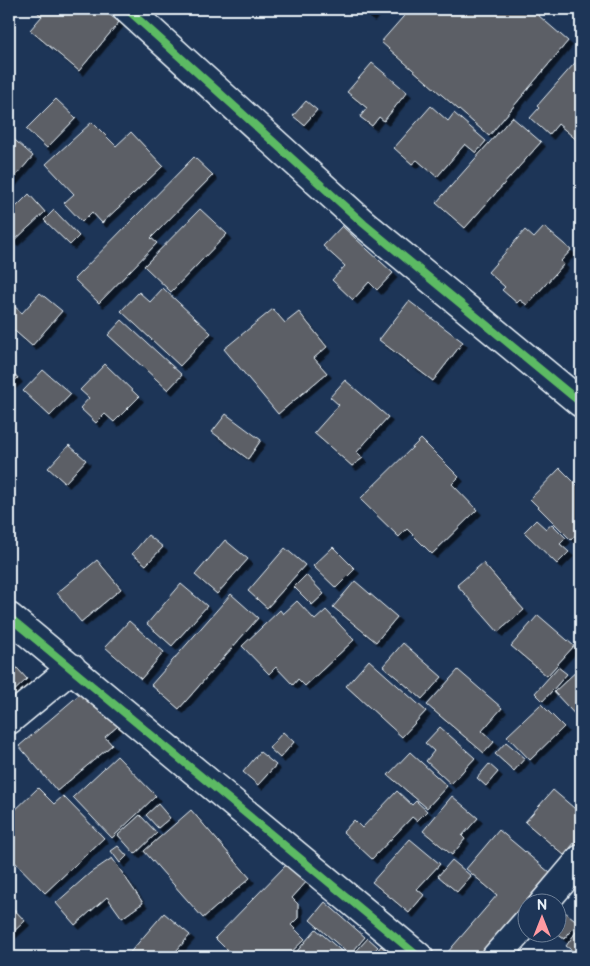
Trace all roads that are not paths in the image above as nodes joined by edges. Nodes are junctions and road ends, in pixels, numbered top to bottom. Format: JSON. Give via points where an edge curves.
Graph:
{"nodes":[{"id":1,"x":127,"y":9,"type":"edge"},
{"id":2,"x":581,"y":403,"type":"edge"},
{"id":3,"x":9,"y":617,"type":"edge"},
{"id":4,"x":72,"y":668,"type":"junction"},
{"id":5,"x":9,"y":720,"type":"edge"},
{"id":6,"x":581,"y":859,"type":"edge"},
{"id":7,"x":551,"y":894,"type":"edge"},
{"id":8,"x":518,"y":932,"type":"edge"},
{"id":9,"x":419,"y":957,"type":"edge"},
{"id":10,"x":496,"y":957,"type":"edge"}],
"edges":[{"from":1,"to":2,"type":"street","via":[[364,224]]},
{"from":3,"to":4,"type":"street"},
{"from":4,"to":5,"type":"street"},
{"from":4,"to":9,"type":"street"},
{"from":6,"to":7,"type":"street"},
{"from":8,"to":10,"type":"street"}]}
